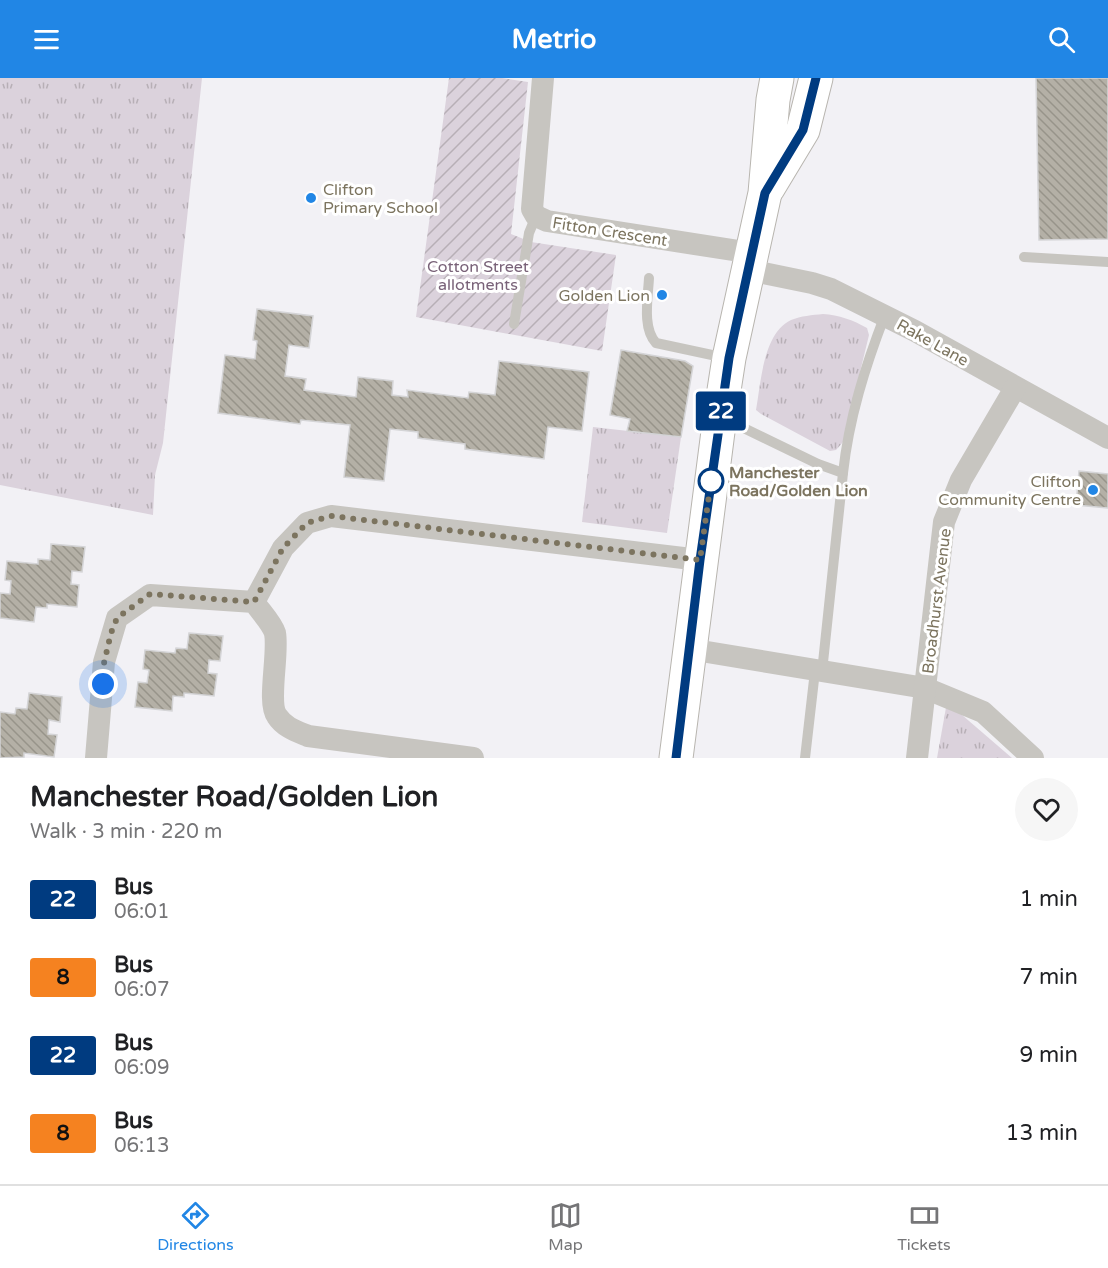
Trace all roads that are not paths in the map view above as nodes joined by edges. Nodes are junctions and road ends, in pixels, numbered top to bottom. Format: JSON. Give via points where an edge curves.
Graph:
{"nodes":[{"id":1,"x":543,"y":78,"type":"edge"},
{"id":2,"x":777,"y":78,"type":"edge"},
{"id":3,"x":816,"y":78,"type":"edge"},
{"id":4,"x":765,"y":193,"type":"junction"},
{"id":5,"x":536,"y":216,"type":"junction"},
{"id":6,"x":1024,"y":257,"type":"dead end"},
{"id":7,"x":750,"y":261,"type":"junction"},
{"id":8,"x":1108,"y":262,"type":"edge"},
{"id":9,"x":649,"y":278,"type":"dead end"},
{"id":10,"x":885,"y":315,"type":"junction"},
{"id":11,"x":514,"y":324,"type":"dead end"},
{"id":12,"x":729,"y":358,"type":"junction"},
{"id":13,"x":1015,"y":388,"type":"junction"},
{"id":14,"x":720,"y":416,"type":"junction"},
{"id":15,"x":1106,"y":432,"type":"edge"},
{"id":16,"x":843,"y":473,"type":"junction"},
{"id":17,"x":700,"y":560,"type":"junction"},
{"id":18,"x":254,"y":602,"type":"junction"},
{"id":19,"x":690,"y":648,"type":"junction"},
{"id":20,"x":819,"y":672,"type":"junction"},
{"id":21,"x":926,"y":688,"type":"junction"},
{"id":22,"x":428,"y":756,"type":"edge"},
{"id":23,"x":96,"y":758,"type":"edge"},
{"id":24,"x":473,"y":758,"type":"edge"},
{"id":25,"x":676,"y":758,"type":"edge"},
{"id":26,"x":805,"y":758,"type":"edge"},
{"id":27,"x":917,"y":758,"type":"edge"},
{"id":28,"x":1033,"y":758,"type":"edge"}],
"edges":[{"from":1,"to":5,"type":"street","name":"Fitton Crescent","via":[[532,209]]},
{"from":2,"to":4,"type":"main road"},
{"from":3,"to":4,"type":"main road","via":[[803,130]]},
{"from":4,"to":7,"type":"main road"},
{"from":5,"to":7,"type":"street","name":"Fitton Crescent"},
{"from":5,"to":11,"type":"lane","via":[[529,232]]},
{"from":6,"to":8,"type":"lane"},
{"from":7,"to":10,"type":"street","name":"Rake Lane","via":[[831,289]]},
{"from":7,"to":12,"type":"main road"},
{"from":9,"to":12,"type":"lane","via":[[650,336],[656,343]]},
{"from":10,"to":13,"type":"street","name":"Rake Lane"},
{"from":10,"to":16,"type":"lane","via":[[859,387]]},
{"from":12,"to":14,"type":"main road"},
{"from":13,"to":15,"type":"street","name":"Rake Lane"},
{"from":13,"to":21,"type":"street","name":"Broadhurst Avenue","via":[[961,480],[944,522]]},
{"from":14,"to":16,"type":"lane"},
{"from":14,"to":17,"type":"main road"},
{"from":16,"to":20,"type":"lane"},
{"from":17,"to":18,"type":"street","via":[[331,516],[307,523],[283,548]]},
{"from":17,"to":19,"type":"main road"},
{"from":18,"to":22,"type":"street","via":[[274,630],[277,655],[273,699],[276,715],[290,729],[308,736]]},
{"from":18,"to":23,"type":"street","via":[[150,594],[117,618],[104,663]]},
{"from":19,"to":20,"type":"street","name":"Broadhurst Avenue"},
{"from":19,"to":25,"type":"main road"},
{"from":20,"to":21,"type":"street","name":"Broadhurst Avenue"},
{"from":20,"to":26,"type":"lane"},
{"from":21,"to":27,"type":"street","name":"Broadhurst Avenue"},
{"from":21,"to":28,"type":"street","name":"Broadhurst Avenue","via":[[983,712]]},
{"from":22,"to":24,"type":"street"}]}
